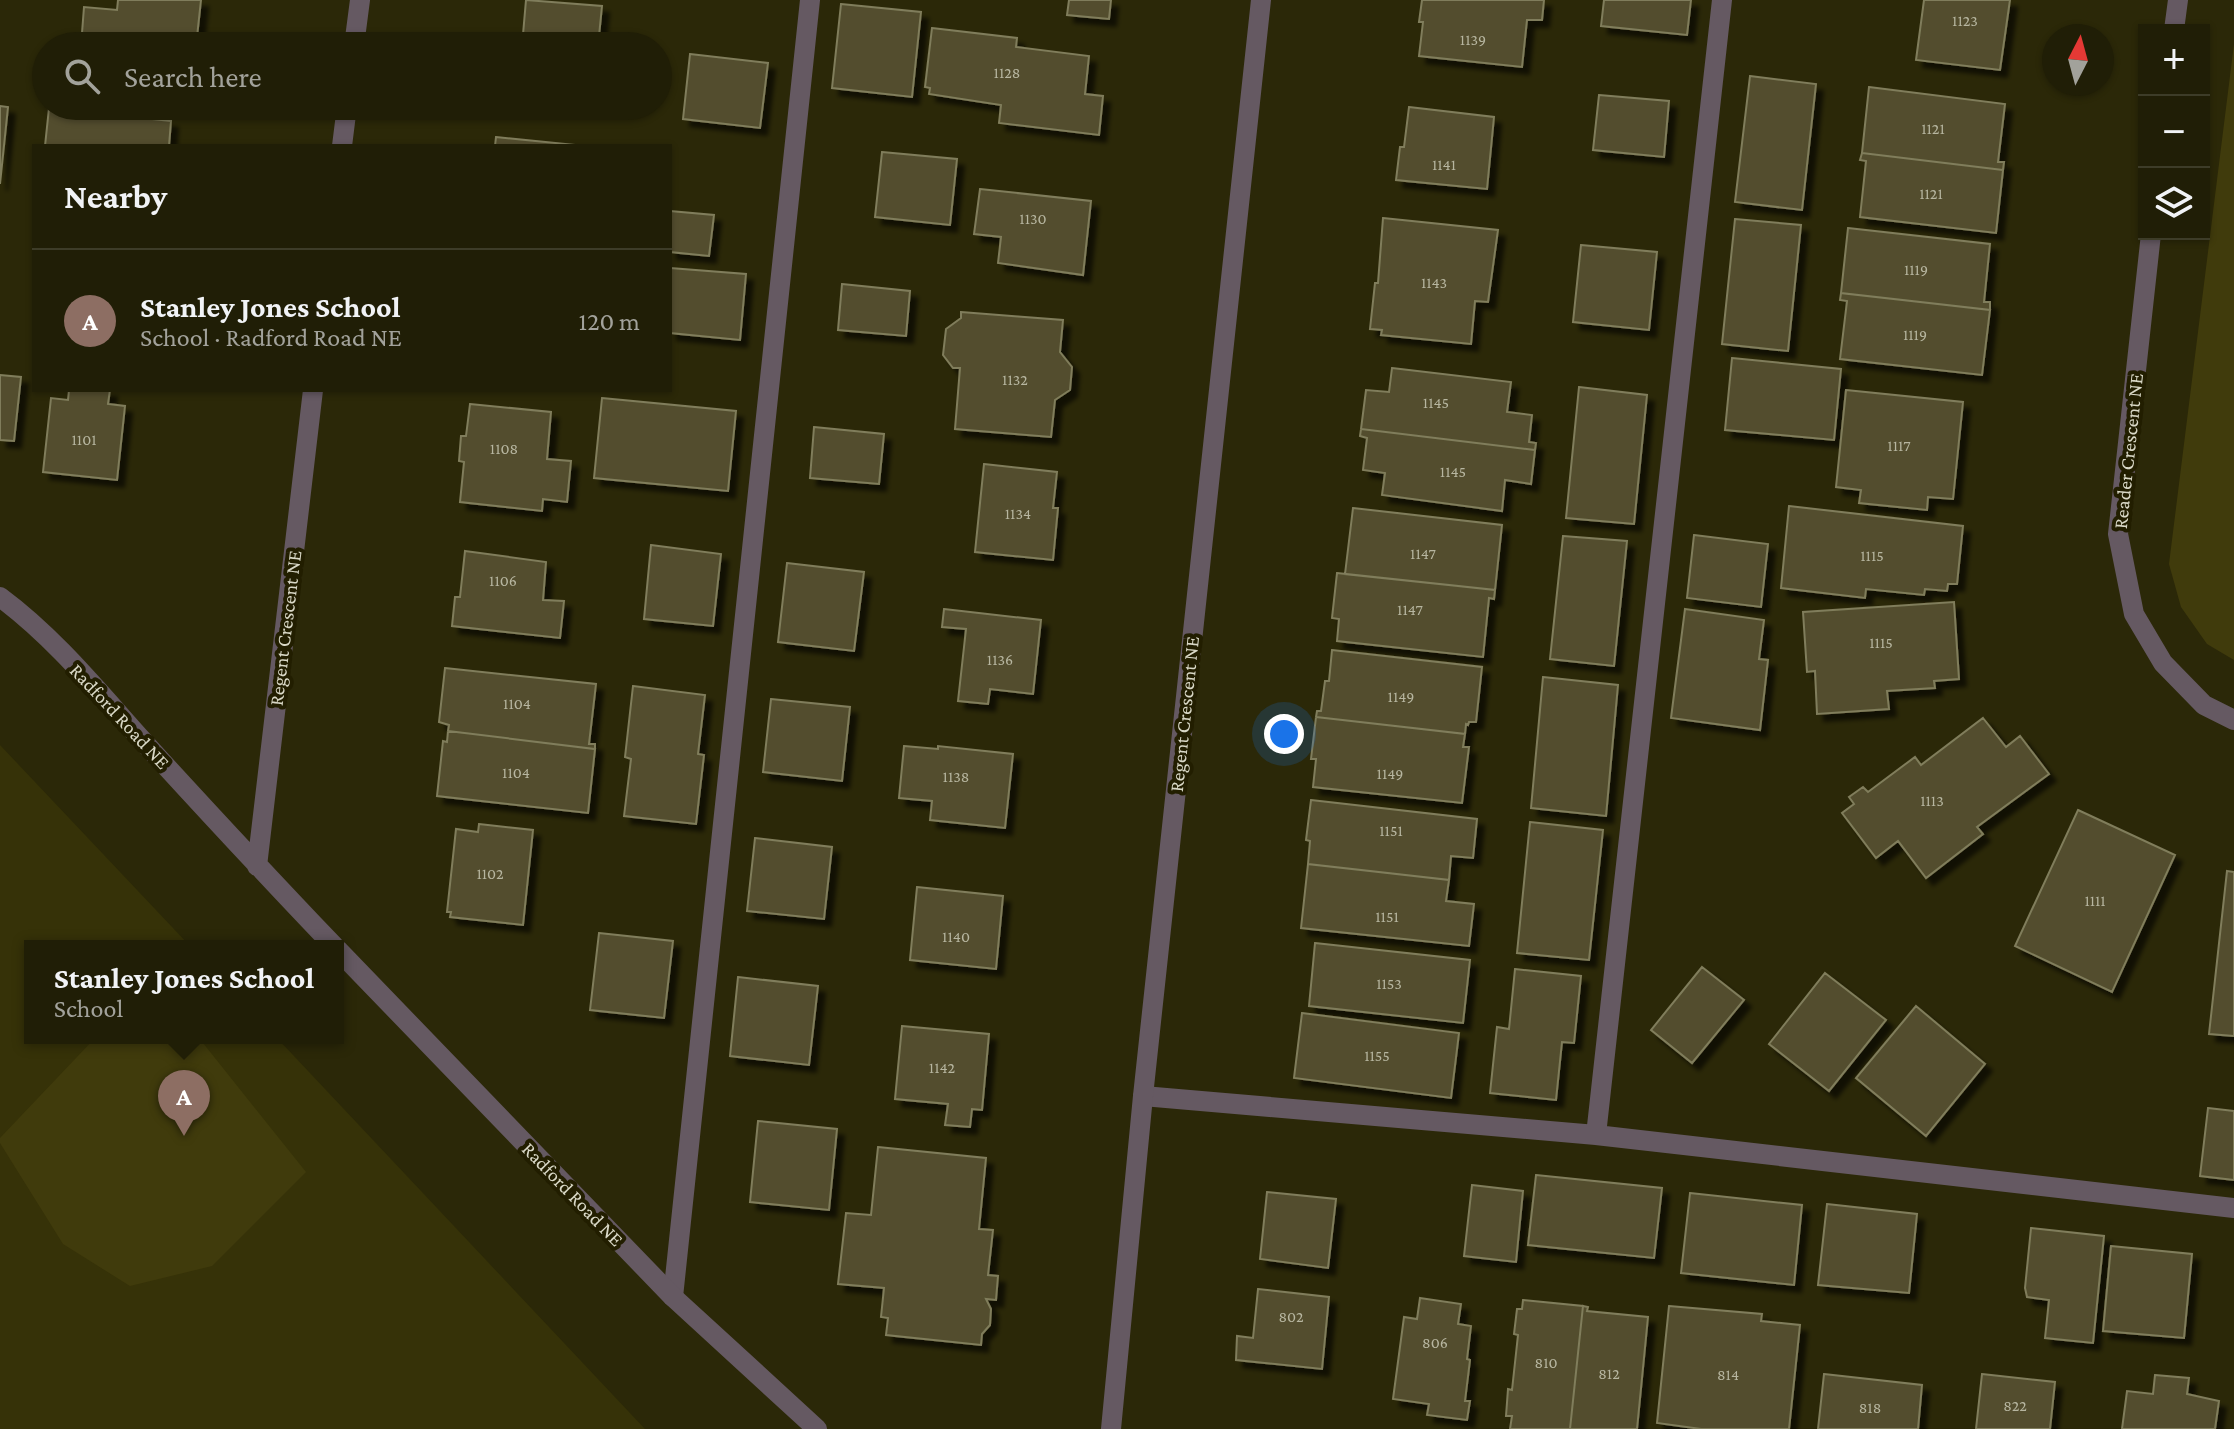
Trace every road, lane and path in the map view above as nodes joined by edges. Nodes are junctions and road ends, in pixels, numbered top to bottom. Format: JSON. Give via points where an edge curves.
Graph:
{"nodes":[{"id":1,"x":360,"y":0,"type":"edge"},
{"id":2,"x":810,"y":0,"type":"edge"},
{"id":3,"x":1261,"y":0,"type":"edge"},
{"id":4,"x":1722,"y":0,"type":"edge"},
{"id":5,"x":2178,"y":0,"type":"edge"},
{"id":6,"x":2175,"y":24,"type":"edge"},
{"id":7,"x":356,"y":32,"type":"edge"},
{"id":8,"x":345,"y":120,"type":"edge"},
{"id":9,"x":342,"y":144,"type":"edge"},
{"id":10,"x":2150,"y":240,"type":"edge"},
{"id":11,"x":313,"y":392,"type":"edge"},
{"id":12,"x":0,"y":597,"type":"edge"},
{"id":13,"x":2234,"y":720,"type":"edge"},
{"id":14,"x":257,"y":866,"type":"junction"},
{"id":15,"x":328,"y":940,"type":"edge"},
{"id":16,"x":344,"y":956,"type":"edge"},
{"id":17,"x":1143,"y":1096,"type":"junction"},
{"id":18,"x":1596,"y":1135,"type":"junction"},
{"id":19,"x":2234,"y":1208,"type":"edge"},
{"id":20,"x":673,"y":1297,"type":"junction"},
{"id":21,"x":817,"y":1429,"type":"edge"},
{"id":22,"x":1111,"y":1429,"type":"edge"}],
"edges":[{"from":1,"to":7,"type":"street"},
{"from":2,"to":20,"type":"street"},
{"from":3,"to":17,"type":"street","name":"Regent Crescent NE"},
{"from":4,"to":18,"type":"street"},
{"from":5,"to":6,"type":"street"},
{"from":8,"to":9,"type":"street"},
{"from":10,"to":13,"type":"street","name":"Reader Crescent NE","via":[[2118,534],[2134,614],[2163,663],[2204,705]]},
{"from":11,"to":14,"type":"street","name":"Regent Crescent NE"},
{"from":12,"to":14,"type":"street","name":"Radford Road NE","via":[[84,676]]},
{"from":14,"to":15,"type":"street","name":"Radford Road NE"},
{"from":16,"to":20,"type":"street","name":"Radford Road NE"},
{"from":17,"to":18,"type":"street"},
{"from":17,"to":22,"type":"street","name":"Regent Crescent NE"},
{"from":18,"to":19,"type":"street"},
{"from":20,"to":21,"type":"street","name":"Radford Road NE"}]}
